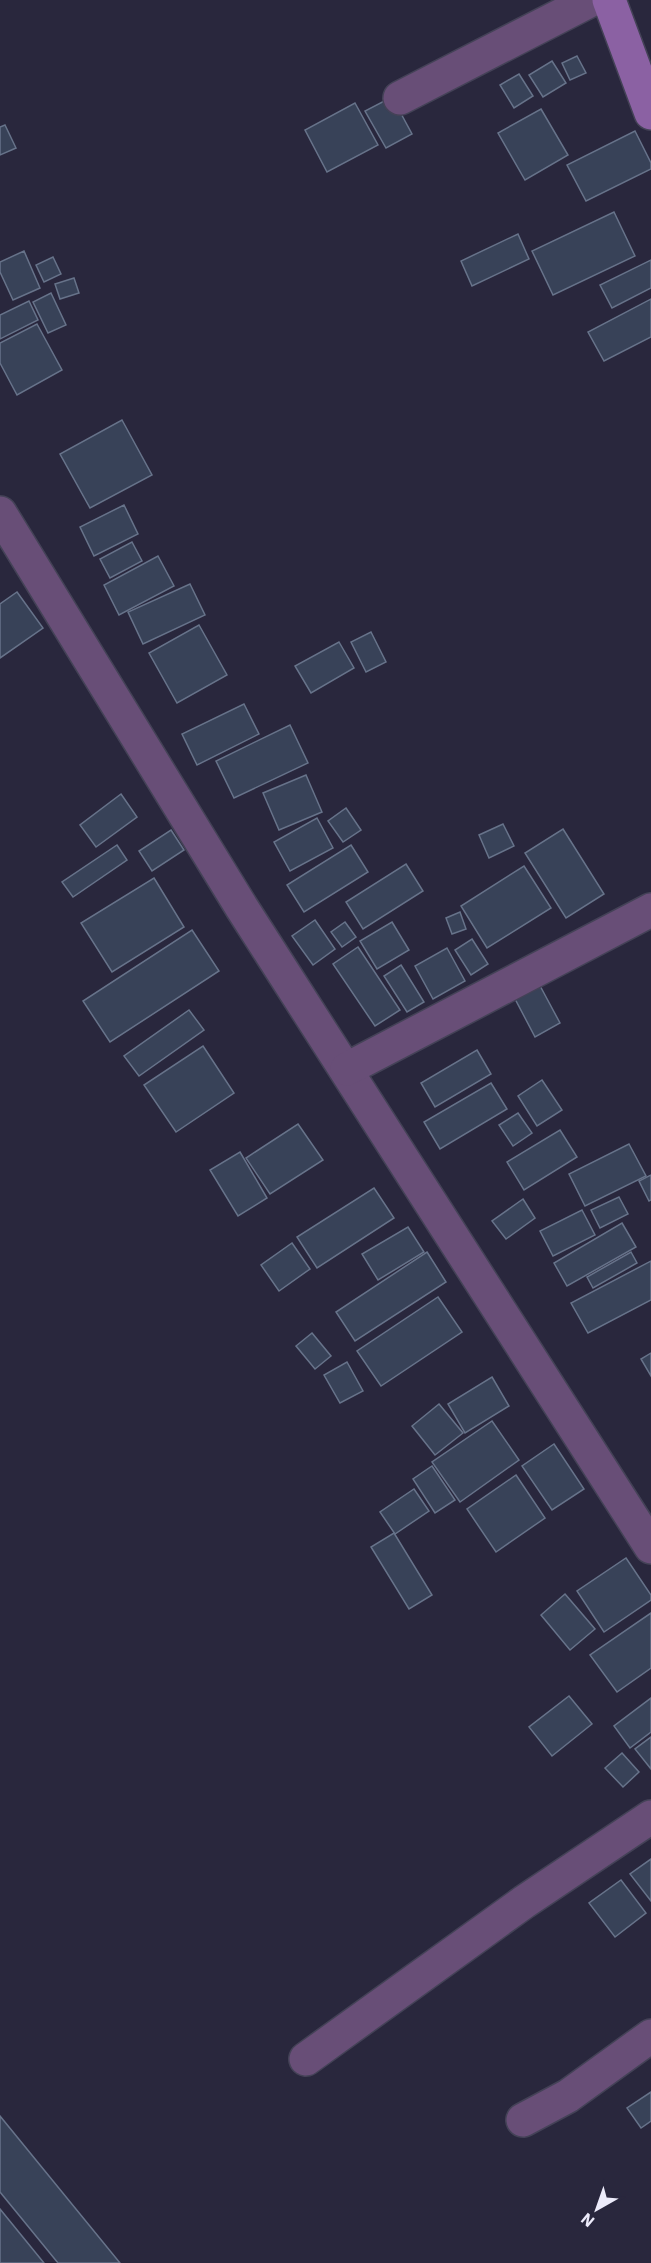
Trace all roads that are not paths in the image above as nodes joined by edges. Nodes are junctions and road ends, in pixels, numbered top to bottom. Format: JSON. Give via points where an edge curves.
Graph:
{"nodes":[{"id":1,"x":591,"y":0,"type":"edge"},
{"id":2,"x":609,"y":0,"type":"edge"},
{"id":3,"x":400,"y":98,"type":"dead end"},
{"id":4,"x":651,"y":113,"type":"edge"},
{"id":5,"x":0,"y":513,"type":"edge"},
{"id":6,"x":651,"y":910,"type":"edge"},
{"id":7,"x":347,"y":1069,"type":"junction"},
{"id":8,"x":651,"y":1547,"type":"edge"},
{"id":9,"x":651,"y":1817,"type":"edge"},
{"id":10,"x":651,"y":2036,"type":"edge"},
{"id":11,"x":306,"y":2059,"type":"dead end"},
{"id":12,"x":524,"y":2120,"type":"dead end"}],
"edges":[{"from":1,"to":3,"type":"street"},
{"from":2,"to":4,"type":"main road"},
{"from":5,"to":7,"type":"street","via":[[242,908]]},
{"from":6,"to":7,"type":"street"},
{"from":7,"to":8,"type":"street"},
{"from":9,"to":11,"type":"street","via":[[524,1902]]},
{"from":10,"to":12,"type":"street","via":[[568,2096]]}]}
